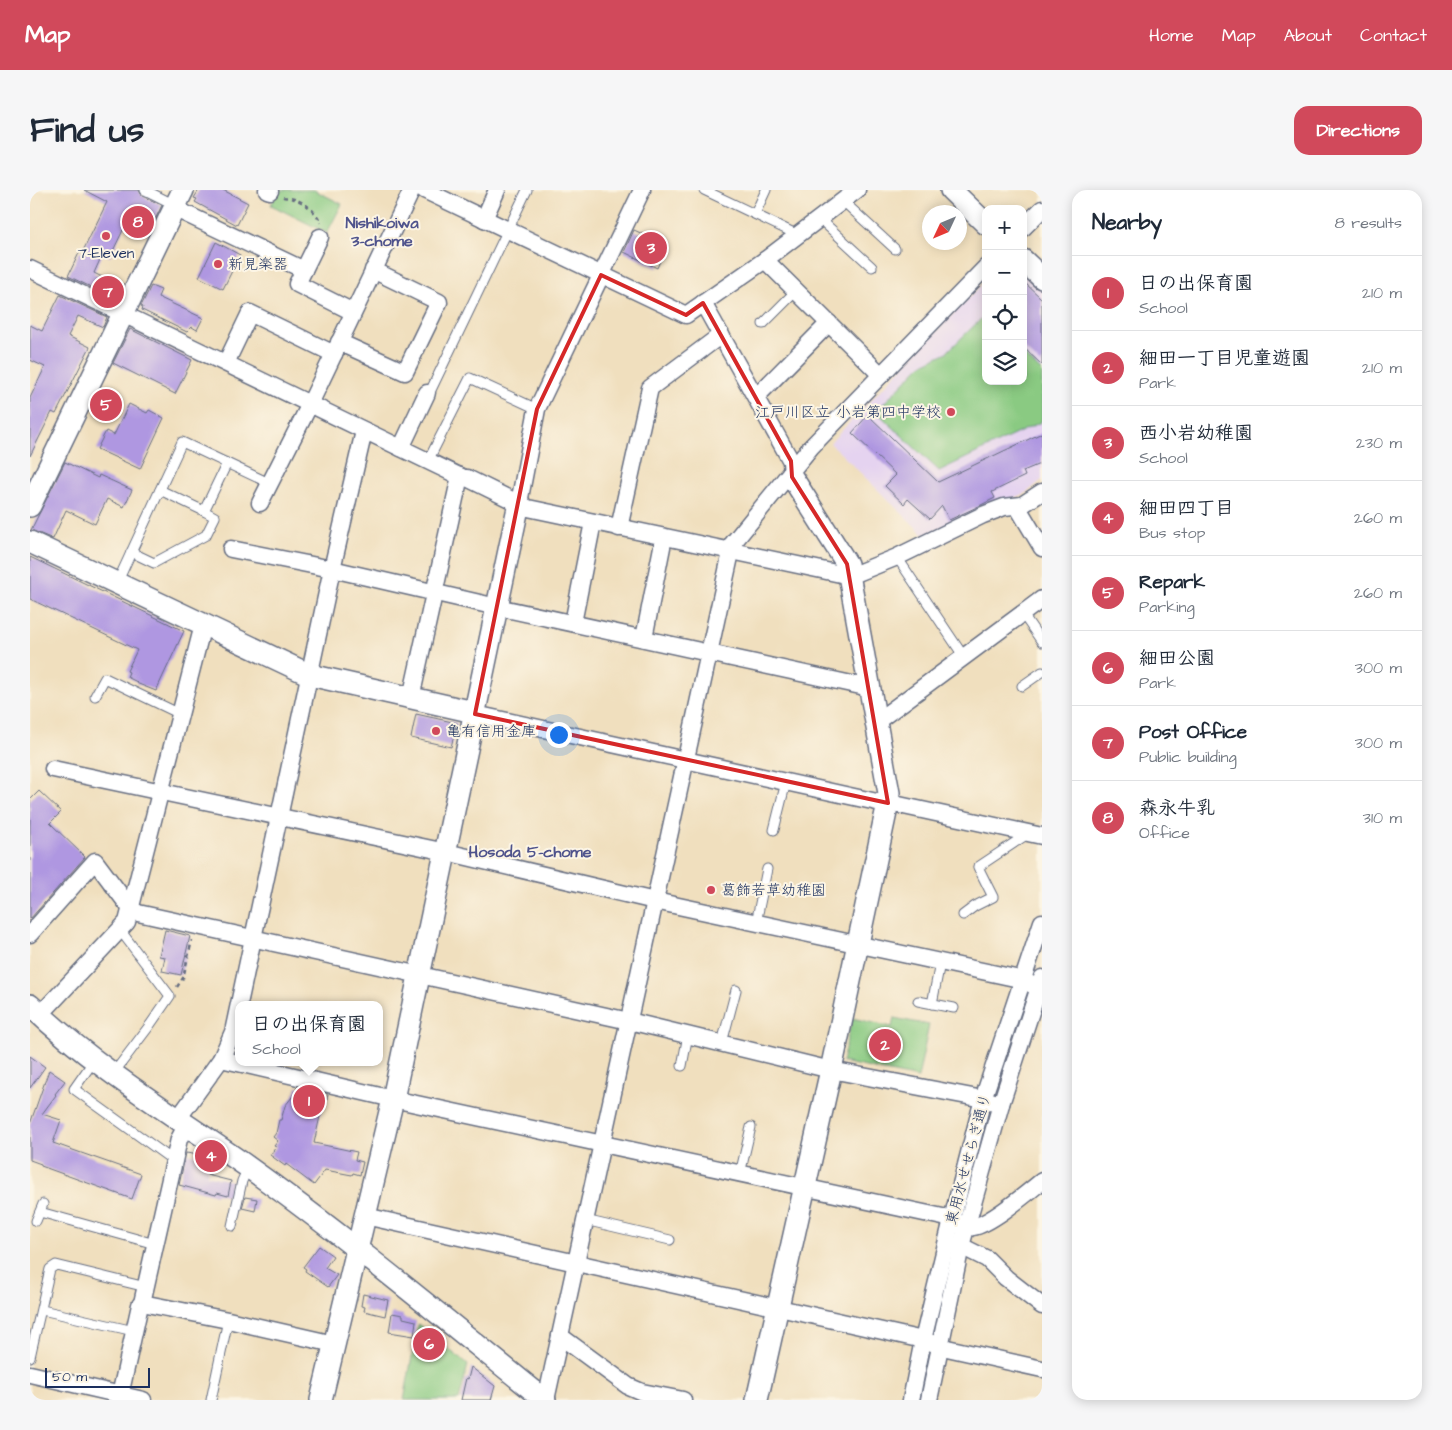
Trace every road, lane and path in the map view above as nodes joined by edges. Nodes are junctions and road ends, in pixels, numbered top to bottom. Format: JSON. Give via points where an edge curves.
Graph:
{"nodes":[{"id":1,"x":145,"y":190,"type":"edge"},
{"id":2,"x":412,"y":190,"type":"edge"},
{"id":3,"x":424,"y":190,"type":"edge"},
{"id":4,"x":497,"y":190,"type":"edge"},
{"id":5,"x":526,"y":190,"type":"edge"},
{"id":6,"x":642,"y":190,"type":"edge"},
{"id":7,"x":766,"y":190,"type":"edge"},
{"id":8,"x":857,"y":190,"type":"edge"},
{"id":9,"x":951,"y":190,"type":"edge"},
{"id":10,"x":269,"y":191,"type":"edge"},
{"id":11,"x":707,"y":191,"type":"edge"},
{"id":12,"x":179,"y":198,"type":"edge"},
{"id":13,"x":843,"y":201,"type":"junction"},
{"id":14,"x":1042,"y":209,"type":"edge"},
{"id":15,"x":755,"y":214,"type":"junction"},
{"id":16,"x":484,"y":219,"type":"junction"},
{"id":17,"x":820,"y":219,"type":"junction"},
{"id":18,"x":982,"y":220,"type":"edge"},
{"id":19,"x":1027,"y":224,"type":"edge"},
{"id":20,"x":507,"y":230,"type":"junction"},
{"id":21,"x":798,"y":235,"type":"junction"},
{"id":22,"x":320,"y":237,"type":"joint"},
{"id":23,"x":895,"y":249,"type":"dead end"},
{"id":24,"x":765,"y":260,"type":"junction"},
{"id":25,"x":1027,"y":264,"type":"edge"},
{"id":26,"x":872,"y":267,"type":"dead end"},
{"id":27,"x":30,"y":269,"type":"edge"},
{"id":28,"x":304,"y":270,"type":"junction"},
{"id":29,"x":373,"y":270,"type":"junction"},
{"id":30,"x":982,"y":271,"type":"edge"},
{"id":31,"x":601,"y":275,"type":"junction"},
{"id":32,"x":1042,"y":278,"type":"edge"},
{"id":33,"x":796,"y":291,"type":"junction"},
{"id":34,"x":703,"y":303,"type":"junction"},
{"id":35,"x":354,"y":312,"type":"junction"},
{"id":36,"x":123,"y":313,"type":"junction"},
{"id":37,"x":829,"y":322,"type":"junction"},
{"id":38,"x":763,"y":324,"type":"dead end"},
{"id":39,"x":721,"y":335,"type":"junction"},
{"id":40,"x":336,"y":348,"type":"junction"},
{"id":41,"x":226,"y":363,"type":"junction"},
{"id":42,"x":881,"y":374,"type":"junction"},
{"id":43,"x":427,"y":393,"type":"joint"},
{"id":44,"x":756,"y":397,"type":"junction"},
{"id":45,"x":310,"y":404,"type":"junction"},
{"id":46,"x":537,"y":409,"type":"junction"},
{"id":47,"x":364,"y":430,"type":"junction"},
{"id":48,"x":401,"y":448,"type":"junction"},
{"id":49,"x":428,"y":461,"type":"junction"},
{"id":50,"x":227,"y":462,"type":"junction"},
{"id":51,"x":792,"y":473,"type":"junction"},
{"id":52,"x":460,"y":476,"type":"junction"},
{"id":53,"x":269,"y":483,"type":"junction"},
{"id":54,"x":160,"y":490,"type":"junction"},
{"id":55,"x":1042,"y":492,"type":"edge"},
{"id":56,"x":260,"y":503,"type":"dead end"},
{"id":57,"x":519,"y":503,"type":"junction"},
{"id":58,"x":30,"y":506,"type":"edge"},
{"id":59,"x":1017,"y":506,"type":"junction"},
{"id":60,"x":204,"y":511,"type":"junction"},
{"id":61,"x":593,"y":522,"type":"junction"},
{"id":62,"x":620,"y":528,"type":"junction"},
{"id":63,"x":664,"y":537,"type":"junction"},
{"id":64,"x":30,"y":542,"type":"edge"},
{"id":65,"x":1042,"y":548,"type":"edge"},
{"id":66,"x":231,"y":549,"type":"dead end"},
{"id":67,"x":731,"y":551,"type":"junction"},
{"id":68,"x":131,"y":552,"type":"junction"},
{"id":69,"x":897,"y":557,"type":"junction"},
{"id":70,"x":332,"y":568,"type":"junction"},
{"id":71,"x":850,"y":576,"type":"junction"},
{"id":72,"x":117,"y":583,"type":"junction"},
{"id":73,"x":435,"y":593,"type":"junction"},
{"id":74,"x":1042,"y":599,"type":"edge"},
{"id":75,"x":497,"y":607,"type":"junction"},
{"id":76,"x":1022,"y":613,"type":"junction"},
{"id":77,"x":573,"y":623,"type":"junction"},
{"id":78,"x":204,"y":624,"type":"junction"},
{"id":79,"x":644,"y":638,"type":"junction"},
{"id":80,"x":1042,"y":642,"type":"edge"},
{"id":81,"x":709,"y":652,"type":"junction"},
{"id":82,"x":964,"y":657,"type":"junction"},
{"id":83,"x":1042,"y":672,"type":"edge"},
{"id":84,"x":310,"y":675,"type":"junction"},
{"id":85,"x":1022,"y":686,"type":"dead end"},
{"id":86,"x":870,"y":688,"type":"junction"},
{"id":87,"x":95,"y":696,"type":"dead end"},
{"id":88,"x":411,"y":698,"type":"junction"},
{"id":89,"x":180,"y":714,"type":"junction"},
{"id":90,"x":475,"y":714,"type":"junction"},
{"id":91,"x":876,"y":722,"type":"junction"},
{"id":92,"x":686,"y":760,"type":"junction"},
{"id":93,"x":53,"y":769,"type":"dead end"},
{"id":94,"x":786,"y":782,"type":"junction"},
{"id":95,"x":161,"y":791,"type":"junction"},
{"id":96,"x":888,"y":803,"type":"junction"},
{"id":97,"x":278,"y":816,"type":"junction"},
{"id":98,"x":774,"y":830,"type":"dead end"},
{"id":99,"x":1036,"y":834,"type":"edge"},
{"id":100,"x":446,"y":852,"type":"junction"},
{"id":101,"x":766,"y":869,"type":"dead end"},
{"id":102,"x":655,"y":901,"type":"junction"},
{"id":103,"x":131,"y":909,"type":"junction"},
{"id":104,"x":963,"y":915,"type":"dead end"},
{"id":105,"x":1042,"y":922,"type":"edge"},
{"id":106,"x":756,"y":923,"type":"junction"},
{"id":107,"x":196,"y":927,"type":"junction"},
{"id":108,"x":120,"y":930,"type":"junction"},
{"id":109,"x":30,"y":934,"type":"edge"},
{"id":110,"x":253,"y":939,"type":"junction"},
{"id":111,"x":858,"y":945,"type":"junction"},
{"id":112,"x":940,"y":962,"type":"junction"},
{"id":113,"x":418,"y":976,"type":"junction"},
{"id":114,"x":1024,"y":980,"type":"junction"},
{"id":115,"x":1041,"y":986,"type":"edge"},
{"id":116,"x":736,"y":990,"type":"dead end"},
{"id":117,"x":170,"y":996,"type":"junction"},
{"id":118,"x":240,"y":1001,"type":"edge"},
{"id":119,"x":918,"y":1001,"type":"dead end"},
{"id":120,"x":932,"y":1004,"type":"junction"},
{"id":121,"x":954,"y":1008,"type":"dead end"},
{"id":122,"x":33,"y":1016,"type":"edge"},
{"id":123,"x":629,"y":1022,"type":"junction"},
{"id":124,"x":235,"y":1023,"type":"edge"},
{"id":125,"x":688,"y":1035,"type":"junction"},
{"id":126,"x":722,"y":1043,"type":"junction"},
{"id":127,"x":221,"y":1059,"type":"junction"},
{"id":128,"x":95,"y":1060,"type":"junction"},
{"id":129,"x":235,"y":1062,"type":"edge"},
{"id":130,"x":251,"y":1066,"type":"edge"},
{"id":131,"x":682,"y":1066,"type":"dead end"},
{"id":132,"x":832,"y":1070,"type":"junction"},
{"id":133,"x":113,"y":1074,"type":"junction"},
{"id":134,"x":393,"y":1099,"type":"junction"},
{"id":135,"x":984,"y":1099,"type":"junction"},
{"id":136,"x":1001,"y":1104,"type":"junction"},
{"id":137,"x":182,"y":1123,"type":"junction"},
{"id":138,"x":751,"y":1127,"type":"dead end"},
{"id":139,"x":602,"y":1142,"type":"junction"},
{"id":140,"x":174,"y":1161,"type":"junction"},
{"id":141,"x":248,"y":1167,"type":"junction"},
{"id":142,"x":740,"y":1174,"type":"junction"},
{"id":143,"x":1042,"y":1181,"type":"edge"},
{"id":144,"x":805,"y":1188,"type":"junction"},
{"id":145,"x":365,"y":1216,"type":"junction"},
{"id":146,"x":952,"y":1219,"type":"junction"},
{"id":147,"x":585,"y":1220,"type":"junction"},
{"id":148,"x":36,"y":1221,"type":"dead end"},
{"id":149,"x":232,"y":1226,"type":"dead end"},
{"id":150,"x":967,"y":1227,"type":"junction"},
{"id":151,"x":670,"y":1240,"type":"dead end"},
{"id":152,"x":155,"y":1244,"type":"junction"},
{"id":153,"x":961,"y":1246,"type":"junction"},
{"id":154,"x":357,"y":1248,"type":"junction"},
{"id":155,"x":575,"y":1263,"type":"junction"},
{"id":156,"x":146,"y":1287,"type":"junction"},
{"id":157,"x":142,"y":1304,"type":"junction"},
{"id":158,"x":1042,"y":1306,"type":"edge"},
{"id":159,"x":778,"y":1308,"type":"junction"},
{"id":160,"x":42,"y":1310,"type":"junction"},
{"id":161,"x":228,"y":1320,"type":"junction"},
{"id":162,"x":134,"y":1331,"type":"junction"},
{"id":163,"x":560,"y":1336,"type":"junction"},
{"id":164,"x":923,"y":1340,"type":"junction"},
{"id":165,"x":334,"y":1344,"type":"junction"},
{"id":166,"x":940,"y":1346,"type":"junction"},
{"id":167,"x":30,"y":1357,"type":"edge"},
{"id":168,"x":1042,"y":1369,"type":"edge"},
{"id":169,"x":30,"y":1374,"type":"edge"},
{"id":170,"x":120,"y":1398,"type":"edge"},
{"id":171,"x":143,"y":1400,"type":"edge"},
{"id":172,"x":211,"y":1400,"type":"edge"},
{"id":173,"x":321,"y":1400,"type":"edge"},
{"id":174,"x":546,"y":1400,"type":"edge"},
{"id":175,"x":684,"y":1400,"type":"edge"},
{"id":176,"x":757,"y":1400,"type":"edge"},
{"id":177,"x":911,"y":1400,"type":"edge"},
{"id":178,"x":929,"y":1400,"type":"edge"}],
"edges":[{"from":1,"to":12,"type":"lane","via":[[167,201]]},
{"from":2,"to":29,"type":"street"},
{"from":3,"to":16,"type":"street"},
{"from":4,"to":16,"type":"street"},
{"from":5,"to":20,"type":"lane"},
{"from":6,"to":31,"type":"street"},
{"from":7,"to":15,"type":"lane"},
{"from":8,"to":13,"type":"street"},
{"from":9,"to":18,"type":"street"},
{"from":10,"to":22,"type":"path","via":[[311,208],[322,227]]},
{"from":11,"to":15,"type":"lane"},
{"from":12,"to":28,"type":"street","via":[[182,212]]},
{"from":12,"to":36,"type":"street"},
{"from":13,"to":17,"type":"street"},
{"from":13,"to":23,"type":"lane"},
{"from":14,"to":19,"type":"street"},
{"from":15,"to":21,"type":"lane"},
{"from":16,"to":20,"type":"street"},
{"from":17,"to":21,"type":"street"},
{"from":17,"to":26,"type":"lane"},
{"from":20,"to":31,"type":"street"},
{"from":20,"to":43,"type":"lane"},
{"from":21,"to":24,"type":"street"},
{"from":22,"to":28,"type":"street"},
{"from":24,"to":33,"type":"street"},
{"from":24,"to":34,"type":"street"},
{"from":25,"to":32,"type":"street"},
{"from":27,"to":36,"type":"street"},
{"from":28,"to":35,"type":"street","via":[[297,284]]},
{"from":29,"to":35,"type":"street"},
{"from":29,"to":40,"type":"street","via":[[439,302],[405,372]]},
{"from":30,"to":42,"type":"street"},
{"from":31,"to":34,"type":"street","via":[[686,315]]},
{"from":31,"to":46,"type":"street"},
{"from":33,"to":37,"type":"street"},
{"from":33,"to":38,"type":"lane"},
{"from":34,"to":39,"type":"street"},
{"from":35,"to":40,"type":"street"},
{"from":36,"to":41,"type":"street"},
{"from":36,"to":58,"type":"street"},
{"from":37,"to":42,"type":"street"},
{"from":37,"to":44,"type":"street"},
{"from":39,"to":44,"type":"street"},
{"from":39,"to":62,"type":"street","via":[[650,388]]},
{"from":40,"to":41,"type":"street","via":[[250,313]]},
{"from":40,"to":45,"type":"street"},
{"from":41,"to":45,"type":"street"},
{"from":42,"to":51,"type":"street","via":[[811,447]]},
{"from":43,"to":48,"type":"street"},
{"from":44,"to":51,"type":"street","via":[[791,461]]},
{"from":45,"to":47,"type":"street"},
{"from":45,"to":53,"type":"street"},
{"from":46,"to":49,"type":"lane","via":[[470,378]]},
{"from":46,"to":57,"type":"street"},
{"from":47,"to":48,"type":"street"},
{"from":47,"to":70,"type":"street"},
{"from":48,"to":49,"type":"street"},
{"from":49,"to":52,"type":"street"},
{"from":50,"to":53,"type":"lane"},
{"from":50,"to":54,"type":"lane","via":[[182,442]]},
{"from":50,"to":60,"type":"lane"},
{"from":51,"to":67,"type":"street","via":[[733,543]]},
{"from":51,"to":71,"type":"street","via":[[847,564]]},
{"from":52,"to":57,"type":"street"},
{"from":52,"to":73,"type":"street"},
{"from":53,"to":56,"type":"street"},
{"from":54,"to":60,"type":"lane"},
{"from":54,"to":68,"type":"lane"},
{"from":55,"to":59,"type":"street"},
{"from":57,"to":61,"type":"street","via":[[528,508]]},
{"from":57,"to":75,"type":"street"},
{"from":59,"to":65,"type":"street"},
{"from":59,"to":69,"type":"street","via":[[983,515]]},
{"from":60,"to":68,"type":"lane","via":[[215,517],[206,535],[154,563]]},
{"from":61,"to":62,"type":"street"},
{"from":61,"to":77,"type":"street"},
{"from":62,"to":63,"type":"street"},
{"from":63,"to":67,"type":"street"},
{"from":63,"to":79,"type":"street"},
{"from":64,"to":72,"type":"street"},
{"from":66,"to":70,"type":"street"},
{"from":67,"to":71,"type":"street"},
{"from":67,"to":81,"type":"street"},
{"from":68,"to":72,"type":"lane"},
{"from":69,"to":71,"type":"street"},
{"from":69,"to":82,"type":"lane"},
{"from":70,"to":73,"type":"street"},
{"from":70,"to":84,"type":"street"},
{"from":71,"to":86,"type":"street"},
{"from":72,"to":78,"type":"street"},
{"from":73,"to":75,"type":"street"},
{"from":73,"to":88,"type":"street"},
{"from":74,"to":76,"type":"street"},
{"from":75,"to":77,"type":"street"},
{"from":75,"to":90,"type":"street"},
{"from":76,"to":80,"type":"lane"},
{"from":76,"to":82,"type":"street"},
{"from":77,"to":79,"type":"street"},
{"from":78,"to":84,"type":"street"},
{"from":78,"to":89,"type":"street"},
{"from":79,"to":81,"type":"street"},
{"from":81,"to":86,"type":"street"},
{"from":81,"to":92,"type":"street"},
{"from":82,"to":91,"type":"street"},
{"from":83,"to":85,"type":"lane"},
{"from":84,"to":88,"type":"street"},
{"from":84,"to":97,"type":"street"},
{"from":86,"to":91,"type":"street"},
{"from":87,"to":89,"type":"lane","via":[[104,678]]},
{"from":88,"to":90,"type":"street"},
{"from":89,"to":95,"type":"street"},
{"from":90,"to":92,"type":"street"},
{"from":90,"to":100,"type":"street"},
{"from":91,"to":96,"type":"street"},
{"from":92,"to":94,"type":"street"},
{"from":92,"to":102,"type":"street"},
{"from":93,"to":95,"type":"street"},
{"from":94,"to":96,"type":"street"},
{"from":94,"to":98,"type":"lane"},
{"from":95,"to":97,"type":"street"},
{"from":95,"to":103,"type":"street"},
{"from":96,"to":99,"type":"street"},
{"from":96,"to":111,"type":"street"},
{"from":97,"to":100,"type":"street"},
{"from":97,"to":110,"type":"street"},
{"from":99,"to":104,"type":"lane","via":[[978,867],[994,897]]},
{"from":100,"to":102,"type":"street"},
{"from":100,"to":113,"type":"street"},
{"from":101,"to":106,"type":"lane"},
{"from":102,"to":106,"type":"street"},
{"from":102,"to":123,"type":"street"},
{"from":103,"to":107,"type":"street"},
{"from":103,"to":108,"type":"street"},
{"from":103,"to":109,"type":"street","via":[[95,861]]},
{"from":105,"to":114,"type":"street","name":"東用水せせらぎ通り"},
{"from":106,"to":111,"type":"street"},
{"from":107,"to":110,"type":"street"},
{"from":107,"to":117,"type":"path","via":[[183,978]]},
{"from":108,"to":117,"type":"lane"},
{"from":108,"to":122,"type":"street"},
{"from":110,"to":113,"type":"street"},
{"from":110,"to":118,"type":"street"},
{"from":111,"to":112,"type":"street"},
{"from":111,"to":132,"type":"street"},
{"from":112,"to":114,"type":"street"},
{"from":112,"to":120,"type":"lane"},
{"from":113,"to":123,"type":"street"},
{"from":113,"to":134,"type":"street"},
{"from":114,"to":115,"type":"street"},
{"from":114,"to":135,"type":"street","name":"東用水せせらぎ通り"},
{"from":115,"to":136,"type":"street"},
{"from":116,"to":126,"type":"lane"},
{"from":117,"to":133,"type":"lane"},
{"from":119,"to":120,"type":"lane"},
{"from":120,"to":121,"type":"lane"},
{"from":122,"to":128,"type":"street"},
{"from":123,"to":125,"type":"street"},
{"from":123,"to":139,"type":"street"},
{"from":124,"to":127,"type":"street"},
{"from":125,"to":126,"type":"street"},
{"from":125,"to":131,"type":"lane"},
{"from":126,"to":132,"type":"street"},
{"from":127,"to":129,"type":"street"},
{"from":127,"to":137,"type":"street"},
{"from":128,"to":133,"type":"street"},
{"from":128,"to":140,"type":"lane","via":[[74,1089]]},
{"from":130,"to":134,"type":"street"},
{"from":132,"to":135,"type":"street"},
{"from":132,"to":144,"type":"street"},
{"from":133,"to":137,"type":"street"},
{"from":134,"to":139,"type":"street"},
{"from":134,"to":145,"type":"street"},
{"from":135,"to":136,"type":"street"},
{"from":135,"to":146,"type":"street","name":"東用水せせらぎ通り"},
{"from":136,"to":150,"type":"street"},
{"from":137,"to":140,"type":"street"},
{"from":137,"to":141,"type":"street"},
{"from":138,"to":142,"type":"lane"},
{"from":139,"to":142,"type":"street"},
{"from":139,"to":147,"type":"street"},
{"from":140,"to":152,"type":"street"},
{"from":141,"to":149,"type":"lane"},
{"from":141,"to":154,"type":"street"},
{"from":142,"to":144,"type":"street"},
{"from":143,"to":150,"type":"street","via":[[1002,1212],[975,1227]]},
{"from":144,"to":146,"type":"street"},
{"from":144,"to":159,"type":"street"},
{"from":145,"to":154,"type":"street"},
{"from":145,"to":155,"type":"street"},
{"from":146,"to":150,"type":"street"},
{"from":146,"to":164,"type":"street","name":"東用水せせらぎ通り"},
{"from":147,"to":151,"type":"lane"},
{"from":147,"to":155,"type":"street"},
{"from":148,"to":152,"type":"lane","via":[[41,1208]]},
{"from":150,"to":153,"type":"street"},
{"from":152,"to":156,"type":"street"},
{"from":153,"to":158,"type":"street","via":[[987,1259]]},
{"from":153,"to":166,"type":"street"},
{"from":154,"to":165,"type":"street"},
{"from":154,"to":174,"type":"street"},
{"from":155,"to":159,"type":"street"},
{"from":155,"to":163,"type":"street"},
{"from":156,"to":157,"type":"street"},
{"from":156,"to":160,"type":"lane","via":[[56,1265],[50,1269]]},
{"from":157,"to":161,"type":"street"},
{"from":157,"to":162,"type":"street"},
{"from":159,"to":164,"type":"street"},
{"from":159,"to":176,"type":"street"},
{"from":160,"to":162,"type":"lane"},
{"from":160,"to":167,"type":"lane"},
{"from":161,"to":165,"type":"street"},
{"from":161,"to":172,"type":"lane"},
{"from":162,"to":170,"type":"street"},
{"from":163,"to":174,"type":"street"},
{"from":163,"to":175,"type":"street","via":[[628,1386]]},
{"from":164,"to":166,"type":"street"},
{"from":164,"to":177,"type":"street","name":"東用水せせらぎ通り"},
{"from":165,"to":173,"type":"street"},
{"from":166,"to":168,"type":"street"},
{"from":166,"to":178,"type":"street"},
{"from":169,"to":170,"type":"street"},
{"from":170,"to":171,"type":"street"}]}
